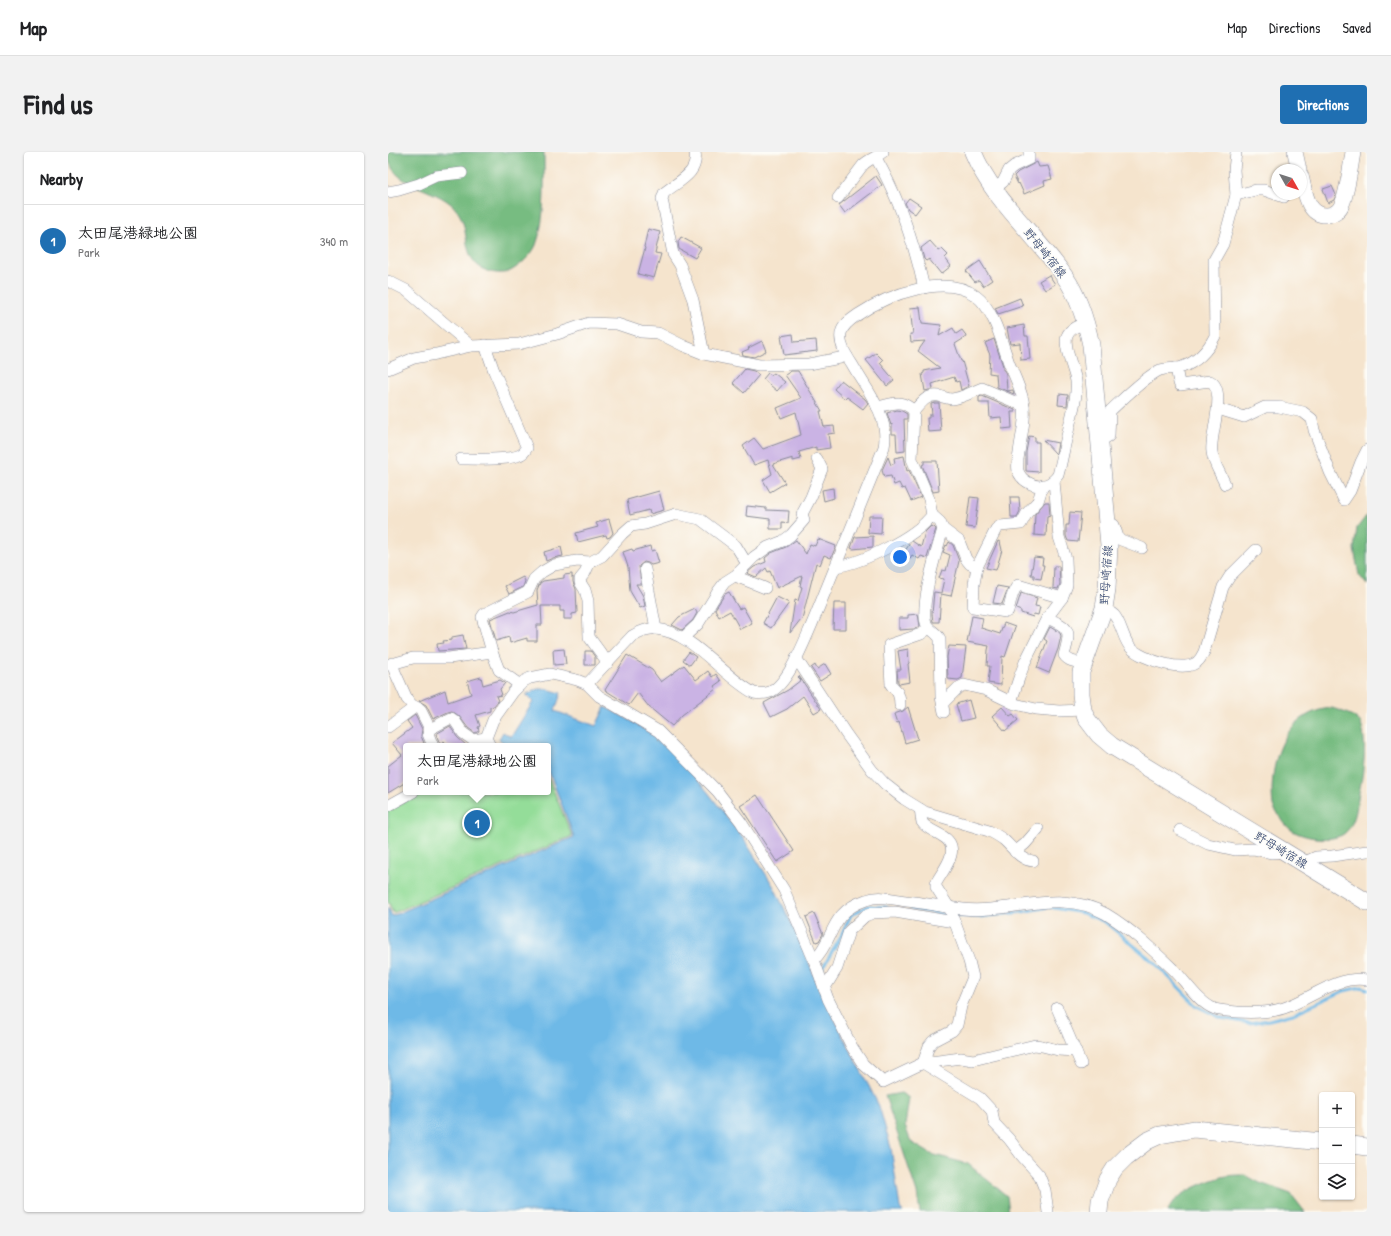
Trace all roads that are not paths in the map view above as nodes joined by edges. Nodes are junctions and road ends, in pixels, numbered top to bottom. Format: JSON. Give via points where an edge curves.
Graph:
{"nodes":[{"id":1,"x":695,"y":152,"type":"edge"},
{"id":2,"x":973,"y":152,"type":"edge"},
{"id":3,"x":1029,"y":152,"type":"edge"},
{"id":4,"x":1236,"y":152,"type":"edge"},
{"id":5,"x":1295,"y":152,"type":"edge"},
{"id":6,"x":1353,"y":152,"type":"edge"},
{"id":7,"x":880,"y":155,"type":"edge"},
{"id":8,"x":1298,"y":164,"type":"edge"},
{"id":9,"x":462,"y":173,"type":"dead end"},
{"id":10,"x":994,"y":189,"type":"junction"},
{"id":11,"x":388,"y":192,"type":"edge"},
{"id":12,"x":1271,"y":192,"type":"edge"},
{"id":13,"x":1236,"y":195,"type":"junction"},
{"id":14,"x":838,"y":198,"type":"dead end"},
{"id":15,"x":1307,"y":199,"type":"edge"},
{"id":16,"x":388,"y":281,"type":"edge"},
{"id":17,"x":924,"y":288,"type":"junction"},
{"id":18,"x":1086,"y":323,"type":"junction"},
{"id":19,"x":485,"y":345,"type":"junction"},
{"id":20,"x":471,"y":346,"type":"junction"},
{"id":21,"x":704,"y":354,"type":"junction"},
{"id":22,"x":847,"y":356,"type":"junction"},
{"id":23,"x":1176,"y":368,"type":"junction"},
{"id":24,"x":388,"y":369,"type":"edge"},
{"id":25,"x":1024,"y":406,"type":"junction"},
{"id":26,"x":877,"y":407,"type":"junction"},
{"id":27,"x":1218,"y":409,"type":"junction"},
{"id":28,"x":914,"y":411,"type":"junction"},
{"id":29,"x":1100,"y":441,"type":"junction"},
{"id":30,"x":1367,"y":450,"type":"edge"},
{"id":31,"x":461,"y":459,"type":"dead end"},
{"id":32,"x":817,"y":459,"type":"dead end"},
{"id":33,"x":1048,"y":483,"type":"junction"},
{"id":34,"x":1225,"y":484,"type":"dead end"},
{"id":35,"x":932,"y":515,"type":"junction"},
{"id":36,"x":1106,"y":520,"type":"junction"},
{"id":37,"x":943,"y":529,"type":"junction"},
{"id":38,"x":1142,"y":548,"type":"dead end"},
{"id":39,"x":1256,"y":550,"type":"dead end"},
{"id":40,"x":590,"y":562,"type":"junction"},
{"id":41,"x":747,"y":564,"type":"junction"},
{"id":42,"x":835,"y":567,"type":"junction"},
{"id":43,"x":977,"y":567,"type":"junction"},
{"id":44,"x":645,"y":569,"type":"dead end"},
{"id":45,"x":735,"y":576,"type":"junction"},
{"id":46,"x":765,"y":588,"type":"dead end"},
{"id":47,"x":1062,"y":598,"type":"junction"},
{"id":48,"x":1104,"y":608,"type":"junction"},
{"id":49,"x":1047,"y":618,"type":"junction"},
{"id":50,"x":929,"y":628,"type":"junction"},
{"id":51,"x":656,"y":629,"type":"junction"},
{"id":52,"x":683,"y":638,"type":"junction"},
{"id":53,"x":492,"y":652,"type":"junction"},
{"id":54,"x":796,"y":658,"type":"junction"},
{"id":55,"x":608,"y":663,"type":"junction"},
{"id":56,"x":1084,"y":663,"type":"junction"},
{"id":57,"x":390,"y":664,"type":"edge"},
{"id":58,"x":587,"y":684,"type":"junction"},
{"id":59,"x":520,"y":685,"type":"junction"},
{"id":60,"x":1011,"y":702,"type":"junction"},
{"id":61,"x":900,"y":705,"type":"dead end"},
{"id":62,"x":415,"y":707,"type":"junction"},
{"id":63,"x":1083,"y":710,"type":"junction"},
{"id":64,"x":388,"y":727,"type":"edge"},
{"id":65,"x":430,"y":729,"type":"junction"},
{"id":66,"x":488,"y":742,"type":"edge"},
{"id":67,"x":432,"y":743,"type":"edge"},
{"id":68,"x":408,"y":795,"type":"edge"},
{"id":69,"x":388,"y":806,"type":"edge"},
{"id":70,"x":920,"y":809,"type":"junction"},
{"id":71,"x":1038,"y":829,"type":"dead end"},
{"id":72,"x":1180,"y":830,"type":"dead end"},
{"id":73,"x":1367,"y":851,"type":"edge"},
{"id":74,"x":1015,"y":852,"type":"junction"},
{"id":75,"x":1285,"y":852,"type":"junction"},
{"id":76,"x":1033,"y":861,"type":"dead end"},
{"id":77,"x":1303,"y":864,"type":"junction"},
{"id":78,"x":1367,"y":902,"type":"edge"},
{"id":79,"x":947,"y":906,"type":"junction"},
{"id":80,"x":954,"y":922,"type":"junction"},
{"id":81,"x":815,"y":963,"type":"junction"},
{"id":82,"x":1367,"y":980,"type":"edge"},
{"id":83,"x":823,"y":986,"type":"junction"},
{"id":84,"x":1057,"y":1008,"type":"dead end"},
{"id":85,"x":1076,"y":1051,"type":"junction"},
{"id":86,"x":923,"y":1062,"type":"junction"},
{"id":87,"x":1081,"y":1064,"type":"dead end"},
{"id":88,"x":1319,"y":1142,"type":"edge"},
{"id":89,"x":1355,"y":1145,"type":"edge"},
{"id":90,"x":1367,"y":1147,"type":"edge"},
{"id":91,"x":1048,"y":1212,"type":"edge"},
{"id":92,"x":1099,"y":1212,"type":"edge"}],
"edges":[{"from":1,"to":21,"type":"street","via":[[696,160],[691,172],[664,193],[662,199],[673,254],[693,300]]},
{"from":2,"to":10,"type":"main road","name":"野母崎宿線"},
{"from":3,"to":10,"type":"street","via":[[1029,159],[1009,170],[1003,182]]},
{"from":4,"to":13,"type":"street"},
{"from":5,"to":8,"type":"street"},
{"from":6,"to":15,"type":"street","via":[[1342,204],[1336,212],[1331,215],[1316,212]]},
{"from":7,"to":14,"type":"street","via":[[863,165]]},
{"from":7,"to":17,"type":"street","via":[[916,255]]},
{"from":9,"to":11,"type":"street","via":[[436,176],[419,184]]},
{"from":10,"to":18,"type":"main road","name":"野母崎宿線","via":[[1001,201],[1066,277]]},
{"from":12,"to":13,"type":"street","via":[[1256,190]]},
{"from":13,"to":23,"type":"street","via":[[1223,244],[1214,260],[1215,336],[1199,358]]},
{"from":16,"to":20,"type":"street","via":[[406,290]]},
{"from":17,"to":22,"type":"street","via":[[881,301],[847,323],[841,332],[841,343]]},
{"from":17,"to":25,"type":"street","via":[[961,288],[984,304],[993,320]]},
{"from":18,"to":29,"type":"main road","name":"野母崎宿線","via":[[1091,345]]},
{"from":18,"to":33,"type":"street","via":[[1072,328],[1067,335],[1066,346],[1073,367],[1076,399],[1058,474]]},
{"from":19,"to":20,"type":"street"},
{"from":19,"to":21,"type":"street","via":[[519,344],[589,324],[617,324],[641,332],[658,333]]},
{"from":19,"to":31,"type":"street","via":[[526,448],[523,454],[515,457]]},
{"from":20,"to":24,"type":"street","via":[[414,358]]},
{"from":21,"to":22,"type":"street","via":[[758,365],[809,364]]},
{"from":22,"to":26,"type":"street"},
{"from":23,"to":27,"type":"street","via":[[1180,386],[1210,381],[1214,383]]},
{"from":23,"to":29,"type":"street","via":[[1160,370],[1110,411],[1109,436]]},
{"from":25,"to":28,"type":"street","via":[[982,388],[951,399],[930,396]]},
{"from":25,"to":33,"type":"street","via":[[1018,471],[1024,480],[1031,484]]},
{"from":26,"to":28,"type":"street","via":[[902,403]]},
{"from":26,"to":42,"type":"street","via":[[884,425],[884,447]]},
{"from":27,"to":30,"type":"street","via":[[1244,417],[1266,407],[1303,412],[1312,419],[1330,472],[1344,500]]},
{"from":27,"to":34,"type":"street","via":[[1212,436],[1212,452]]},
{"from":28,"to":35,"type":"street","via":[[912,459],[929,499]]},
{"from":29,"to":36,"type":"main road","name":"野母崎宿線"},
{"from":32,"to":41,"type":"street","via":[[822,469],[802,514],[804,520],[791,535],[768,547]]},
{"from":33,"to":43,"type":"street","via":[[1021,524],[1000,526],[996,529]]},
{"from":33,"to":47,"type":"street","via":[[1067,565],[1067,585]]},
{"from":35,"to":37,"type":"street"},
{"from":35,"to":42,"type":"street","via":[[912,533],[877,553]]},
{"from":36,"to":38,"type":"street","via":[[1114,525],[1121,540]]},
{"from":36,"to":48,"type":"main road","name":"野母崎宿線","via":[[1109,552]]},
{"from":37,"to":43,"type":"street","via":[[958,541],[966,559],[972,566]]},
{"from":37,"to":50,"type":"street","via":[[924,609]]},
{"from":39,"to":48,"type":"street","via":[[1222,587],[1204,652],[1200,660],[1191,665],[1175,666],[1137,653],[1130,647],[1115,616]]},
{"from":40,"to":41,"type":"street","via":[[602,556],[631,526],[676,514],[700,519],[736,546]]},
{"from":40,"to":53,"type":"street","via":[[577,561],[554,565],[534,579],[528,592],[484,614],[482,617]]},
{"from":40,"to":55,"type":"street","via":[[580,578],[588,601],[589,637]]},
{"from":41,"to":45,"type":"street"},
{"from":42,"to":54,"type":"street"},
{"from":43,"to":47,"type":"street","via":[[973,607],[1006,612],[1018,585]]},
{"from":44,"to":51,"type":"street"},
{"from":45,"to":46,"type":"street"},
{"from":45,"to":52,"type":"street","via":[[718,590],[698,624]]},
{"from":47,"to":49,"type":"street"},
{"from":48,"to":56,"type":"main road","name":"野母崎宿線"},
{"from":49,"to":56,"type":"street","via":[[1060,623],[1068,631],[1064,655],[1067,659]]},
{"from":49,"to":60,"type":"street","via":[[1018,678]]},
{"from":50,"to":60,"type":"street","via":[[940,639],[941,697],[944,707],[958,688],[964,685],[986,690]]},
{"from":50,"to":61,"type":"street","via":[[921,634],[889,645],[891,685],[897,690]]},
{"from":51,"to":52,"type":"street","via":[[669,631]]},
{"from":51,"to":55,"type":"street","via":[[632,636]]},
{"from":52,"to":54,"type":"street","via":[[754,693],[769,692],[779,686]]},
{"from":53,"to":57,"type":"street","via":[[449,658],[413,658]]},
{"from":53,"to":59,"type":"street","via":[[499,670]]},
{"from":54,"to":70,"type":"street","via":[[872,770],[885,784]]},
{"from":55,"to":58,"type":"street"},
{"from":56,"to":63,"type":"main road","name":"野母崎宿線","via":[[1081,672]]},
{"from":57,"to":62,"type":"street","via":[[407,699]]},
{"from":58,"to":59,"type":"street","via":[[550,674],[530,678]]},
{"from":58,"to":81,"type":"street","via":[[599,696],[658,731],[718,792],[741,822],[784,890]]},
{"from":59,"to":66,"type":"street","via":[[494,720]]},
{"from":60,"to":63,"type":"street","via":[[1036,709]]},
{"from":62,"to":64,"type":"street"},
{"from":62,"to":65,"type":"street","via":[[420,709]]},
{"from":63,"to":75,"type":"main road","name":"野母崎宿線","via":[[1099,735],[1112,746]]},
{"from":65,"to":66,"type":"street","via":[[451,718],[463,733],[473,740]]},
{"from":65,"to":67,"type":"street","via":[[428,734]]},
{"from":68,"to":69,"type":"street"},
{"from":70,"to":74,"type":"street","via":[[989,831]]},
{"from":70,"to":79,"type":"street","via":[[925,826],[948,840],[952,850],[936,883]]},
{"from":71,"to":74,"type":"street"},
{"from":72,"to":75,"type":"street","via":[[1208,844],[1235,850]]},
{"from":73,"to":77,"type":"street","via":[[1316,857]]},
{"from":74,"to":76,"type":"street"},
{"from":75,"to":77,"type":"main road","name":"野母崎宿線"},
{"from":77,"to":78,"type":"main road","name":"野母崎宿線"},
{"from":79,"to":80,"type":"street"},
{"from":79,"to":81,"type":"street","via":[[881,897],[866,899],[843,912]]},
{"from":79,"to":82,"type":"street","via":[[986,909],[1037,902],[1088,905],[1131,931],[1175,971],[1205,1004],[1216,1010],[1267,1012],[1286,1008],[1348,980]]},
{"from":80,"to":83,"type":"street","via":[[895,912],[865,916],[849,931],[837,968]]},
{"from":80,"to":86,"type":"street","via":[[973,977],[961,1006],[957,1025],[929,1046]]},
{"from":81,"to":83,"type":"street"},
{"from":83,"to":86,"type":"street","via":[[852,1048],[863,1064],[883,1082]]},
{"from":84,"to":85,"type":"street"},
{"from":85,"to":86,"type":"street","via":[[1035,1045],[973,1060],[960,1058]]},
{"from":85,"to":87,"type":"street"},
{"from":86,"to":91,"type":"street","via":[[980,1098],[992,1111],[994,1123],[1039,1175],[1045,1190]]},
{"from":88,"to":92,"type":"main road","via":[[1194,1129],[1160,1135],[1147,1141],[1114,1168],[1100,1201]]},
{"from":89,"to":90,"type":"main road"}]}
